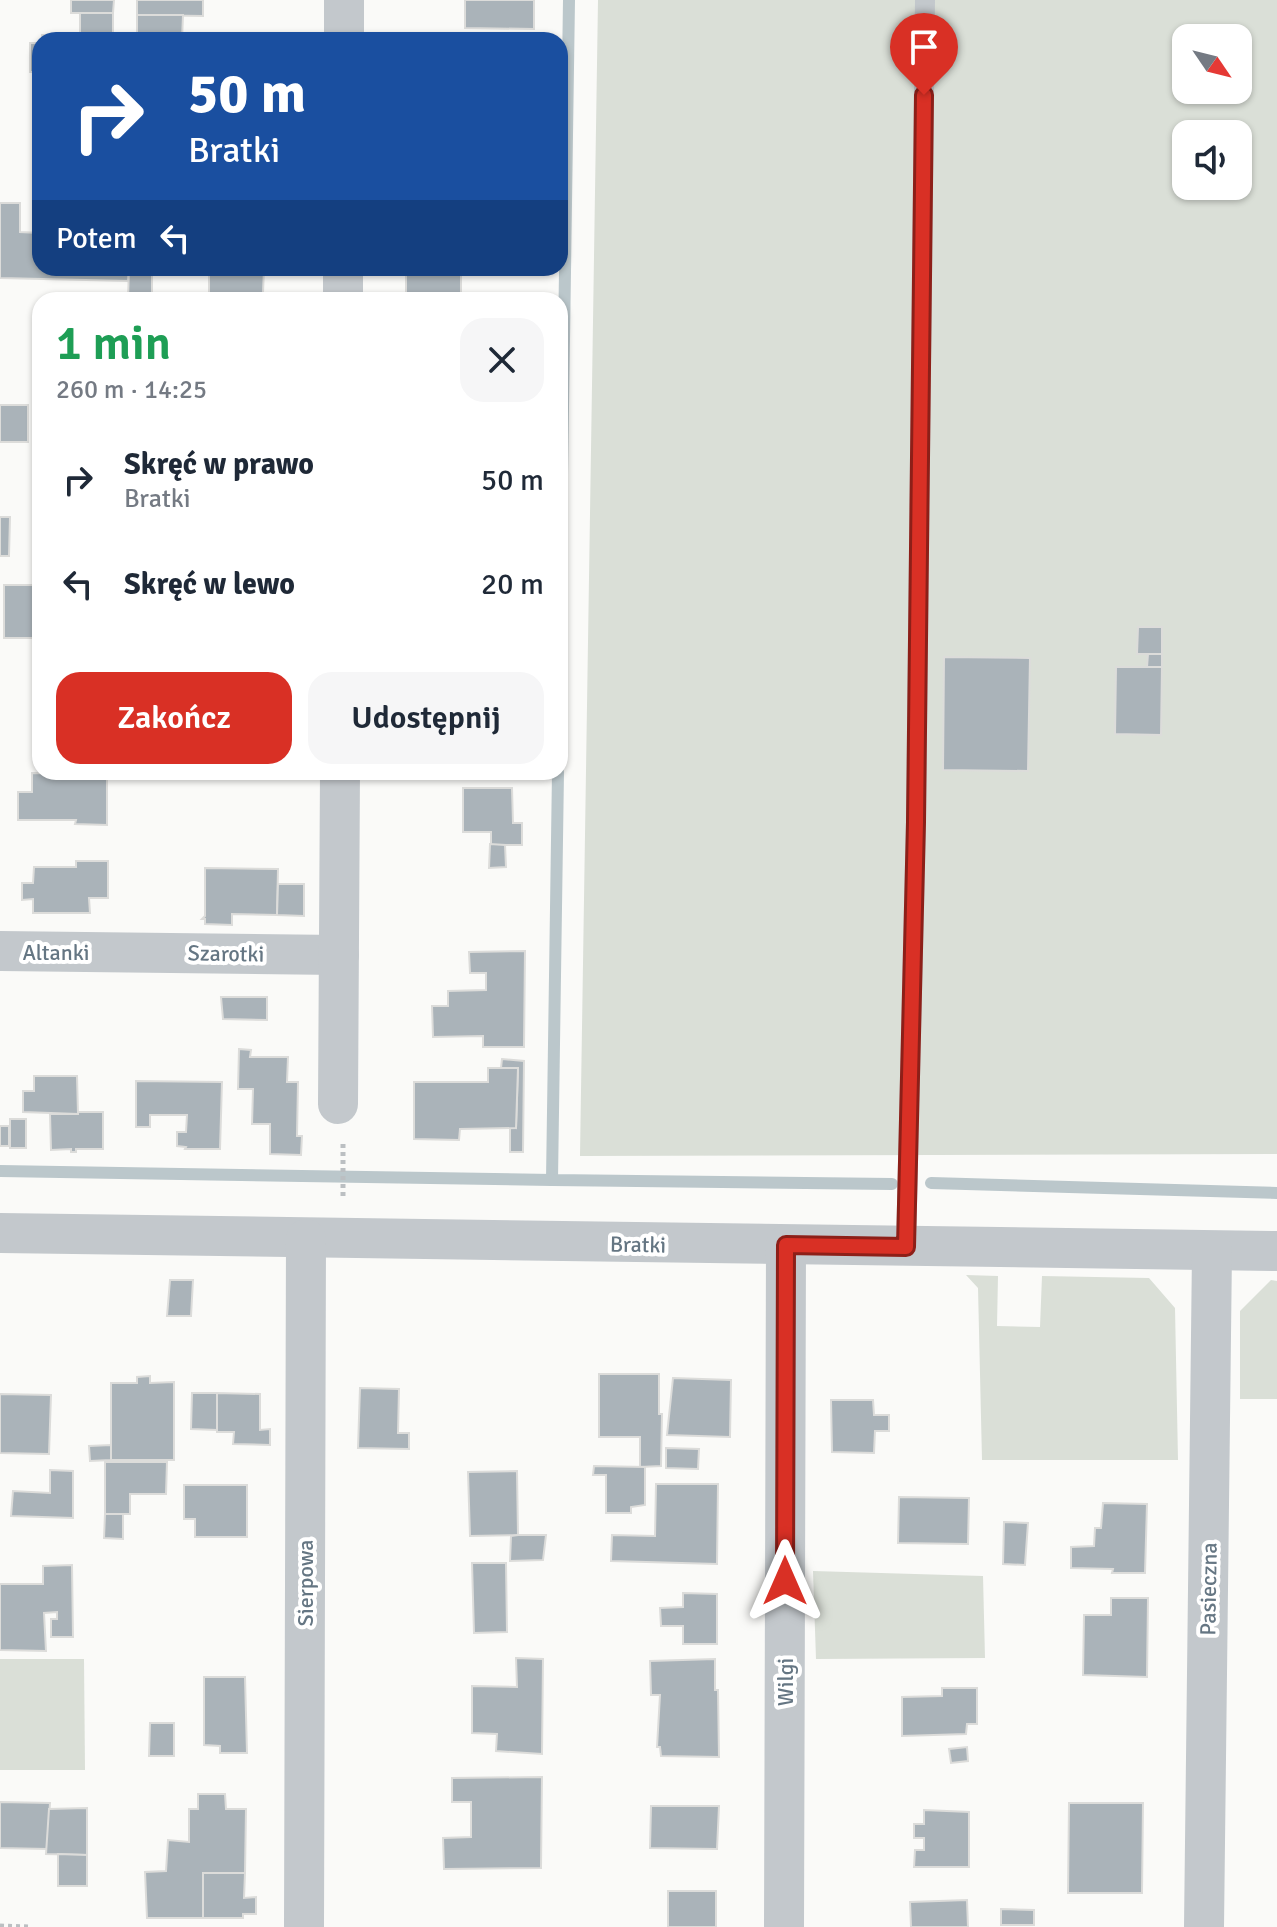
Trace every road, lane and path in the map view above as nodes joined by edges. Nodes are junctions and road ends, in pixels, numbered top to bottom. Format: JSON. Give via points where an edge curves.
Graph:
{"nodes":[{"id":1,"x":344,"y":0,"type":"edge"},
{"id":2,"x":925,"y":0,"type":"edge"},
{"id":3,"x":344,"y":32,"type":"edge"},
{"id":4,"x":340,"y":780,"type":"edge"},
{"id":5,"x":0,"y":951,"type":"edge"},
{"id":6,"x":113,"y":952,"type":"joint"},
{"id":7,"x":339,"y":955,"type":"junction"},
{"id":8,"x":338,"y":1104,"type":"dead end"},
{"id":9,"x":344,"y":1160,"type":"dead end"},
{"id":10,"x":343,"y":1192,"type":"dead end"},
{"id":11,"x":0,"y":1233,"type":"edge"},
{"id":12,"x":306,"y":1239,"type":"junction"},
{"id":13,"x":786,"y":1245,"type":"junction"},
{"id":14,"x":906,"y":1247,"type":"junction"},
{"id":15,"x":1212,"y":1251,"type":"junction"},
{"id":16,"x":1277,"y":1251,"type":"edge"},
{"id":17,"x":0,"y":1926,"type":"edge"},
{"id":18,"x":29,"y":1927,"type":"edge"},
{"id":19,"x":304,"y":1927,"type":"edge"},
{"id":20,"x":784,"y":1927,"type":"edge"},
{"id":21,"x":1204,"y":1927,"type":"edge"}],
"edges":[{"from":1,"to":3,"type":"street"},
{"from":2,"to":14,"type":"lane"},
{"from":4,"to":7,"type":"street"},
{"from":5,"to":6,"type":"street","name":"Altanki"},
{"from":6,"to":7,"type":"street","name":"Szarotki"},
{"from":7,"to":8,"type":"street"},
{"from":9,"to":10,"type":"path"},
{"from":11,"to":12,"type":"street","name":"Bratki"},
{"from":12,"to":13,"type":"street","name":"Bratki"},
{"from":12,"to":19,"type":"street","name":"Sierpowa"},
{"from":13,"to":14,"type":"street","name":"Bratki"},
{"from":13,"to":20,"type":"street","name":"Wilgi"},
{"from":14,"to":15,"type":"street","name":"Bratki"},
{"from":15,"to":16,"type":"street","name":"Bratki"},
{"from":15,"to":21,"type":"street","name":"Pasieczna"},
{"from":17,"to":18,"type":"path"}]}
